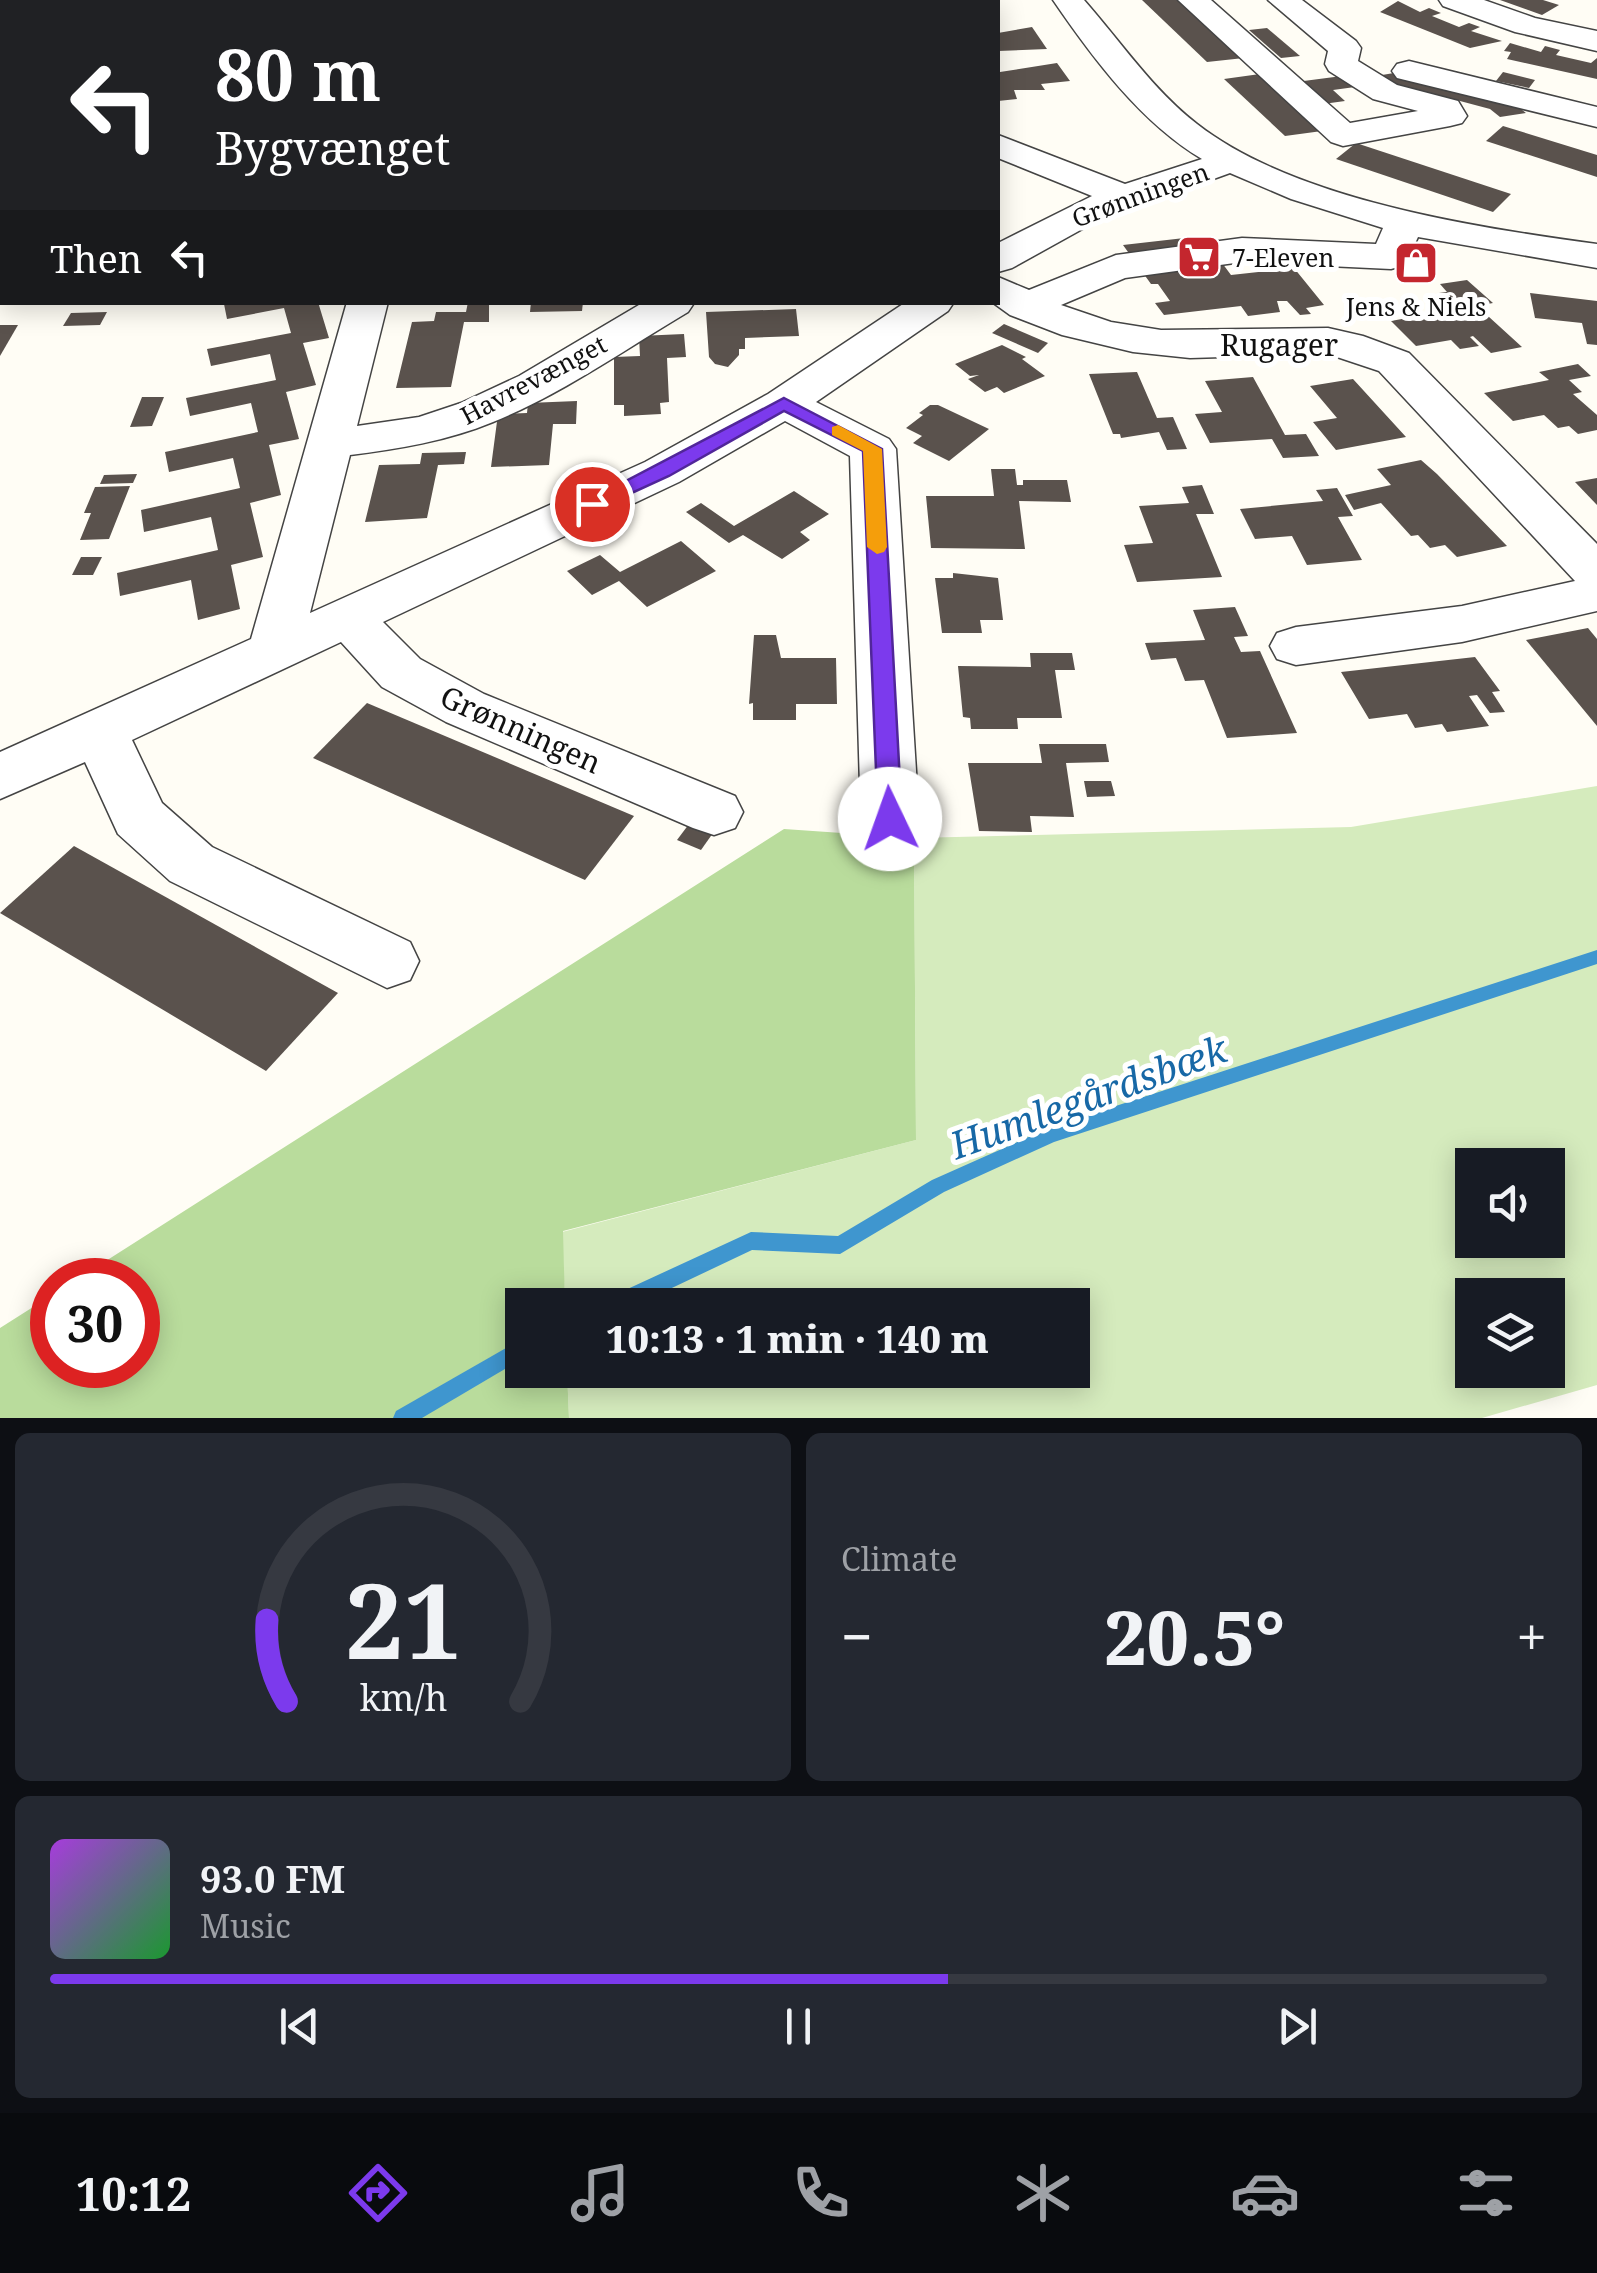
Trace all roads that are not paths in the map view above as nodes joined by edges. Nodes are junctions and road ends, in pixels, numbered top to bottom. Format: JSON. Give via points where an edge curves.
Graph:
{"nodes":[{"id":1,"x":1068,"y":0,"type":"edge"},
{"id":2,"x":1192,"y":0,"type":"edge"},
{"id":3,"x":1283,"y":0,"type":"edge"},
{"id":4,"x":1454,"y":0,"type":"edge"},
{"id":5,"x":1597,"y":41,"type":"edge"},
{"id":6,"x":1341,"y":64,"type":"junction"},
{"id":7,"x":1273,"y":72,"type":"junction"},
{"id":8,"x":1597,"y":117,"type":"edge"},
{"id":9,"x":1000,"y":147,"type":"edge"},
{"id":10,"x":1232,"y":161,"type":"junction"},
{"id":11,"x":1121,"y":196,"type":"junction"},
{"id":12,"x":1404,"y":224,"type":"junction"},
{"id":13,"x":1597,"y":256,"type":"edge"},
{"id":14,"x":1000,"y":259,"type":"edge"},
{"id":15,"x":1011,"y":297,"type":"edge"},
{"id":16,"x":367,"y":305,"type":"edge"},
{"id":17,"x":668,"y":305,"type":"edge"},
{"id":18,"x":930,"y":305,"type":"edge"},
{"id":19,"x":784,"y":403,"type":"junction"},
{"id":20,"x":327,"y":444,"type":"junction"},
{"id":21,"x":1597,"y":574,"type":"edge"},
{"id":22,"x":1597,"y":594,"type":"edge"},
{"id":23,"x":348,"y":617,"type":"junction"},
{"id":24,"x":1296,"y":646,"type":"dead end"},
{"id":25,"x":274,"y":651,"type":"junction"},
{"id":26,"x":100,"y":731,"type":"junction"},
{"id":27,"x":0,"y":777,"type":"edge"},
{"id":28,"x":714,"y":812,"type":"dead end"},
{"id":29,"x":890,"y":819,"type":"dead end"},
{"id":30,"x":387,"y":961,"type":"dead end"}],
"edges":[{"from":1,"to":10,"type":"street","via":[[1154,104],[1186,134]]},
{"from":2,"to":7,"type":"street"},
{"from":3,"to":6,"type":"street","via":[[1345,48]]},
{"from":4,"to":5,"type":"street"},
{"from":6,"to":7,"type":"street"},
{"from":6,"to":7,"type":"street","via":[[1385,92],[1446,108],[1450,116],[1344,135]]},
{"from":6,"to":8,"type":"street","via":[[1370,61]]},
{"from":9,"to":11,"type":"street"},
{"from":10,"to":11,"type":"street","name":"Grønningen"},
{"from":10,"to":12,"type":"street"},
{"from":11,"to":14,"type":"street","name":"Grønningen","via":[[1041,231]]},
{"from":12,"to":13,"type":"street"},
{"from":12,"to":15,"type":"street","via":[[1391,257],[1242,250],[1116,267]]},
{"from":15,"to":21,"type":"street","name":"Rugager","via":[[1072,328],[1146,342],[1328,338],[1360,345],[1394,362]]},
{"from":16,"to":20,"type":"street"},
{"from":17,"to":20,"type":"street","name":"Havrevænget","via":[[495,404],[449,422]]},
{"from":18,"to":19,"type":"street"},
{"from":19,"to":23,"type":"street","via":[[662,472]]},
{"from":19,"to":29,"type":"street","via":[[873,449]]},
{"from":20,"to":25,"type":"street"},
{"from":22,"to":24,"type":"street","via":[[1462,624]]},
{"from":23,"to":25,"type":"street"},
{"from":23,"to":28,"type":"street","name":"Grønningen","via":[[400,673],[464,708]]},
{"from":25,"to":26,"type":"street"},
{"from":26,"to":27,"type":"street"},
{"from":26,"to":30,"type":"street","via":[[139,818],[191,864]]}]}
